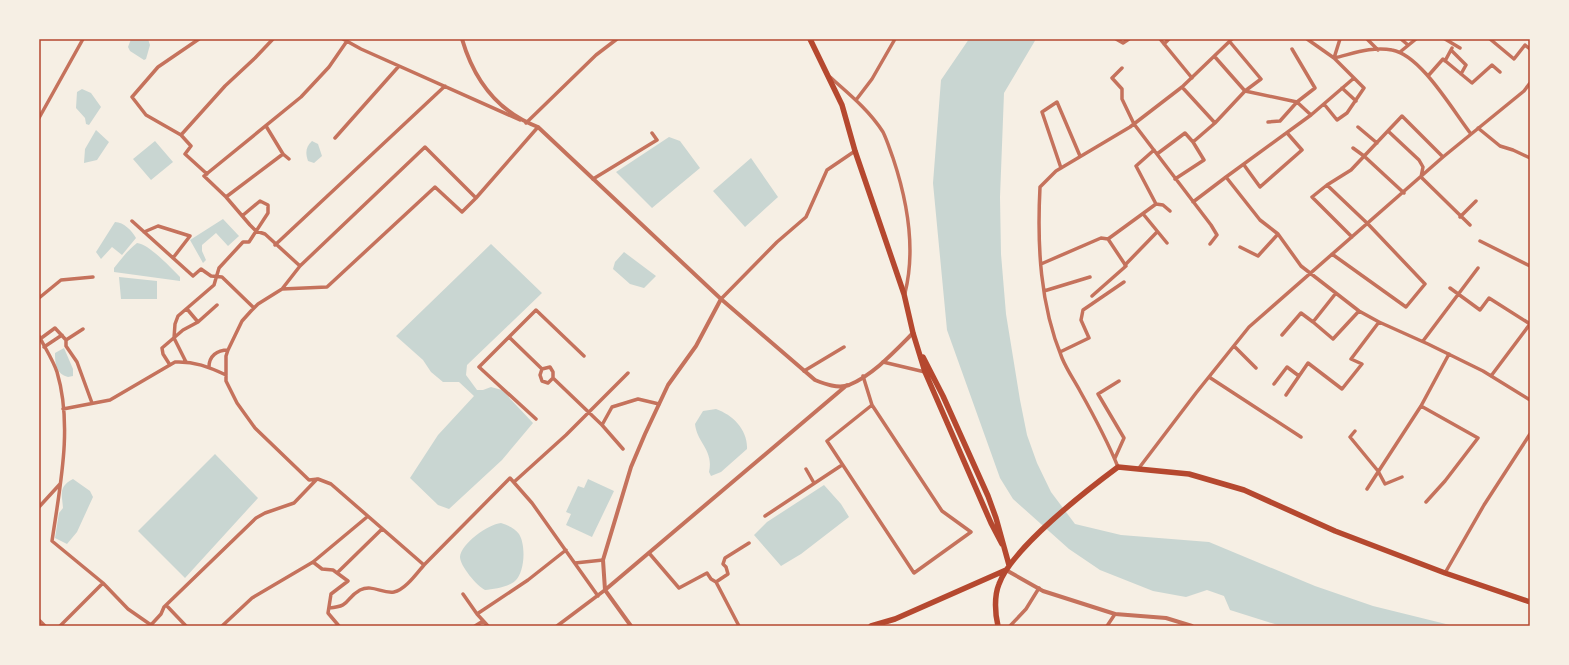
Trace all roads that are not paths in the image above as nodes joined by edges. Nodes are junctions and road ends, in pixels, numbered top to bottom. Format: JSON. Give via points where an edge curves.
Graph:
{"nodes":[{"id":1,"x":83,"y":39,"type":"edge"},
{"id":2,"x":199,"y":39,"type":"edge"},
{"id":3,"x":273,"y":39,"type":"edge"},
{"id":4,"x":462,"y":39,"type":"edge"},
{"id":5,"x":617,"y":39,"type":"edge"},
{"id":6,"x":810,"y":39,"type":"edge"},
{"id":7,"x":895,"y":39,"type":"edge"},
{"id":8,"x":1116,"y":39,"type":"edge"},
{"id":9,"x":1129,"y":39,"type":"edge"},
{"id":10,"x":1160,"y":39,"type":"edge"},
{"id":11,"x":1169,"y":39,"type":"edge"},
{"id":12,"x":1307,"y":39,"type":"edge"},
{"id":13,"x":1340,"y":39,"type":"edge"},
{"id":14,"x":1367,"y":39,"type":"edge"},
{"id":15,"x":1401,"y":39,"type":"edge"},
{"id":16,"x":1416,"y":39,"type":"edge"},
{"id":17,"x":1445,"y":39,"type":"edge"},
{"id":18,"x":1490,"y":39,"type":"edge"},
{"id":19,"x":345,"y":40,"type":"edge"},
{"id":20,"x":1231,"y":40,"type":"edge"},
{"id":21,"x":1164,"y":44,"type":"junction"},
{"id":22,"x":1408,"y":45,"type":"junction"},
{"id":23,"x":1454,"y":46,"type":"junction"},
{"id":24,"x":1460,"y":48,"type":"dead end"},
{"id":25,"x":1292,"y":49,"type":"dead end"},
{"id":26,"x":1530,"y":49,"type":"edge"},
{"id":27,"x":1378,"y":50,"type":"junction"},
{"id":28,"x":1451,"y":50,"type":"junction"},
{"id":29,"x":1400,"y":52,"type":"junction"},
{"id":30,"x":1215,"y":57,"type":"junction"},
{"id":31,"x":1334,"y":58,"type":"junction"},
{"id":32,"x":1445,"y":61,"type":"junction"},
{"id":33,"x":399,"y":66,"type":"junction"},
{"id":34,"x":1122,"y":68,"type":"dead end"},
{"id":35,"x":1500,"y":72,"type":"dead end"},
{"id":36,"x":1461,"y":74,"type":"junction"},
{"id":37,"x":828,"y":75,"type":"junction"},
{"id":38,"x":1428,"y":76,"type":"junction"},
{"id":39,"x":1192,"y":78,"type":"junction"},
{"id":40,"x":1354,"y":78,"type":"junction"},
{"id":41,"x":1530,"y":83,"type":"edge"},
{"id":42,"x":445,"y":86,"type":"junction"},
{"id":43,"x":1182,"y":87,"type":"junction"},
{"id":44,"x":1342,"y":88,"type":"junction"},
{"id":45,"x":1245,"y":91,"type":"junction"},
{"id":46,"x":856,"y":100,"type":"junction"},
{"id":47,"x":1356,"y":101,"type":"junction"},
{"id":48,"x":1297,"y":102,"type":"junction"},
{"id":49,"x":1324,"y":104,"type":"junction"},
{"id":50,"x":1312,"y":115,"type":"junction"},
{"id":51,"x":39,"y":118,"type":"edge"},
{"id":52,"x":1268,"y":122,"type":"dead end"},
{"id":53,"x":526,"y":123,"type":"junction"},
{"id":54,"x":1215,"y":123,"type":"junction"},
{"id":55,"x":1134,"y":124,"type":"junction"},
{"id":56,"x":266,"y":126,"type":"junction"},
{"id":57,"x":538,"y":127,"type":"junction"},
{"id":58,"x":1358,"y":127,"type":"dead end"},
{"id":59,"x":1478,"y":128,"type":"junction"},
{"id":60,"x":1388,"y":131,"type":"junction"},
{"id":61,"x":652,"y":133,"type":"dead end"},
{"id":62,"x":1288,"y":134,"type":"junction"},
{"id":63,"x":1471,"y":134,"type":"junction"},
{"id":64,"x":181,"y":135,"type":"junction"},
{"id":65,"x":335,"y":138,"type":"dead end"},
{"id":66,"x":1193,"y":142,"type":"junction"},
{"id":67,"x":1377,"y":143,"type":"junction"},
{"id":68,"x":1353,"y":148,"type":"dead end"},
{"id":69,"x":855,"y":151,"type":"junction"},
{"id":70,"x":1156,"y":152,"type":"junction"},
{"id":71,"x":283,"y":154,"type":"junction"},
{"id":72,"x":1080,"y":156,"type":"junction"},
{"id":73,"x":1364,"y":156,"type":"junction"},
{"id":74,"x":1443,"y":157,"type":"junction"},
{"id":75,"x":1530,"y":158,"type":"edge"},
{"id":76,"x":289,"y":159,"type":"dead end"},
{"id":77,"x":1244,"y":165,"type":"junction"},
{"id":78,"x":1061,"y":168,"type":"junction"},
{"id":79,"x":207,"y":174,"type":"junction"},
{"id":80,"x":1226,"y":177,"type":"junction"},
{"id":81,"x":1421,"y":177,"type":"junction"},
{"id":82,"x":593,"y":179,"type":"junction"},
{"id":83,"x":1176,"y":179,"type":"junction"},
{"id":84,"x":1326,"y":185,"type":"junction"},
{"id":85,"x":1404,"y":193,"type":"junction"},
{"id":86,"x":226,"y":197,"type":"junction"},
{"id":87,"x":476,"y":198,"type":"junction"},
{"id":88,"x":1476,"y":201,"type":"dead end"},
{"id":89,"x":1193,"y":202,"type":"junction"},
{"id":90,"x":1156,"y":204,"type":"junction"},
{"id":91,"x":1170,"y":212,"type":"dead end"},
{"id":92,"x":1144,"y":214,"type":"junction"},
{"id":93,"x":242,"y":216,"type":"junction"},
{"id":94,"x":1460,"y":217,"type":"junction"},
{"id":95,"x":132,"y":221,"type":"dead end"},
{"id":96,"x":1368,"y":224,"type":"junction"},
{"id":97,"x":1470,"y":225,"type":"dead end"},
{"id":98,"x":256,"y":231,"type":"junction"},
{"id":99,"x":144,"y":232,"type":"junction"},
{"id":100,"x":1157,"y":232,"type":"junction"},
{"id":101,"x":1278,"y":234,"type":"junction"},
{"id":102,"x":1352,"y":237,"type":"junction"},
{"id":103,"x":1108,"y":239,"type":"junction"},
{"id":104,"x":1480,"y":241,"type":"dead end"},
{"id":105,"x":1167,"y":243,"type":"dead end"},
{"id":106,"x":1210,"y":244,"type":"dead end"},
{"id":107,"x":275,"y":245,"type":"junction"},
{"id":108,"x":1240,"y":247,"type":"dead end"},
{"id":109,"x":1332,"y":254,"type":"junction"},
{"id":110,"x":173,"y":258,"type":"junction"},
{"id":111,"x":1041,"y":264,"type":"junction"},
{"id":112,"x":1125,"y":265,"type":"junction"},
{"id":113,"x":300,"y":266,"type":"junction"},
{"id":114,"x":1530,"y":266,"type":"edge"},
{"id":115,"x":1478,"y":268,"type":"dead end"},
{"id":116,"x":1309,"y":273,"type":"junction"},
{"id":117,"x":93,"y":277,"type":"dead end"},
{"id":118,"x":216,"y":277,"type":"junction"},
{"id":119,"x":1090,"y":277,"type":"dead end"},
{"id":120,"x":1124,"y":282,"type":"dead end"},
{"id":121,"x":1450,"y":288,"type":"dead end"},
{"id":122,"x":282,"y":289,"type":"junction"},
{"id":123,"x":1044,"y":291,"type":"junction"},
{"id":124,"x":1336,"y":293,"type":"junction"},
{"id":125,"x":904,"y":294,"type":"junction"},
{"id":126,"x":1458,"y":294,"type":"junction"},
{"id":127,"x":1092,"y":296,"type":"dead end"},
{"id":128,"x":39,"y":298,"type":"edge"},
{"id":129,"x":722,"y":298,"type":"junction"},
{"id":130,"x":217,"y":305,"type":"dead end"},
{"id":131,"x":254,"y":308,"type":"junction"},
{"id":132,"x":187,"y":309,"type":"junction"},
{"id":133,"x":1360,"y":311,"type":"junction"},
{"id":134,"x":198,"y":322,"type":"junction"},
{"id":135,"x":1313,"y":322,"type":"junction"},
{"id":136,"x":1379,"y":322,"type":"junction"},
{"id":137,"x":1530,"y":324,"type":"edge"},
{"id":138,"x":83,"y":329,"type":"dead end"},
{"id":139,"x":913,"y":333,"type":"junction"},
{"id":140,"x":62,"y":335,"type":"junction"},
{"id":141,"x":1282,"y":335,"type":"dead end"},
{"id":142,"x":509,"y":337,"type":"junction"},
{"id":143,"x":40,"y":338,"type":"edge"},
{"id":144,"x":174,"y":338,"type":"junction"},
{"id":145,"x":66,"y":340,"type":"junction"},
{"id":146,"x":1423,"y":341,"type":"junction"},
{"id":147,"x":917,"y":346,"type":"junction"},
{"id":148,"x":1234,"y":346,"type":"junction"},
{"id":149,"x":44,"y":347,"type":"junction"},
{"id":150,"x":844,"y":347,"type":"dead end"},
{"id":151,"x":228,"y":350,"type":"junction"},
{"id":152,"x":1060,"y":352,"type":"junction"},
{"id":153,"x":1450,"y":354,"type":"junction"},
{"id":154,"x":584,"y":356,"type":"dead end"},
{"id":155,"x":186,"y":362,"type":"junction"},
{"id":156,"x":883,"y":362,"type":"junction"},
{"id":157,"x":170,"y":365,"type":"junction"},
{"id":158,"x":209,"y":367,"type":"junction"},
{"id":159,"x":1256,"y":368,"type":"dead end"},
{"id":160,"x":542,"y":369,"type":"junction"},
{"id":161,"x":804,"y":371,"type":"junction"},
{"id":162,"x":925,"y":372,"type":"junction"},
{"id":163,"x":628,"y":373,"type":"dead end"},
{"id":164,"x":226,"y":375,"type":"junction"},
{"id":165,"x":863,"y":376,"type":"junction"},
{"id":166,"x":1299,"y":376,"type":"junction"},
{"id":167,"x":1491,"y":376,"type":"junction"},
{"id":168,"x":1209,"y":377,"type":"junction"},
{"id":169,"x":553,"y":378,"type":"junction"},
{"id":170,"x":1119,"y":381,"type":"dead end"},
{"id":171,"x":1274,"y":384,"type":"dead end"},
{"id":172,"x":848,"y":385,"type":"junction"},
{"id":173,"x":1286,"y":395,"type":"dead end"},
{"id":174,"x":1530,"y":400,"type":"edge"},
{"id":175,"x":92,"y":403,"type":"junction"},
{"id":176,"x":659,"y":404,"type":"junction"},
{"id":177,"x":872,"y":405,"type":"junction"},
{"id":178,"x":1421,"y":406,"type":"junction"},
{"id":179,"x":63,"y":409,"type":"junction"},
{"id":180,"x":589,"y":412,"type":"junction"},
{"id":181,"x":536,"y":419,"type":"dead end"},
{"id":182,"x":602,"y":425,"type":"junction"},
{"id":183,"x":1355,"y":431,"type":"dead end"},
{"id":184,"x":1530,"y":434,"type":"edge"},
{"id":185,"x":1301,"y":437,"type":"dead end"},
{"id":186,"x":623,"y":449,"type":"dead end"},
{"id":187,"x":1115,"y":458,"type":"junction"},
{"id":188,"x":842,"y":465,"type":"junction"},
{"id":189,"x":1118,"y":467,"type":"junction"},
{"id":190,"x":1139,"y":468,"type":"junction"},
{"id":191,"x":806,"y":469,"type":"dead end"},
{"id":192,"x":1378,"y":471,"type":"junction"},
{"id":193,"x":1402,"y":477,"type":"dead end"},
{"id":194,"x":318,"y":479,"type":"junction"},
{"id":195,"x":514,"y":482,"type":"junction"},
{"id":196,"x":814,"y":483,"type":"junction"},
{"id":197,"x":60,"y":484,"type":"junction"},
{"id":198,"x":1366,"y":489,"type":"dead end"},
{"id":199,"x":1426,"y":502,"type":"dead end"},
{"id":200,"x":39,"y":507,"type":"edge"},
{"id":201,"x":765,"y":516,"type":"dead end"},
{"id":202,"x":368,"y":517,"type":"junction"},
{"id":203,"x":382,"y":529,"type":"junction"},
{"id":204,"x":750,"y":543,"type":"dead end"},
{"id":205,"x":1002,"y":544,"type":"junction"},
{"id":206,"x":566,"y":550,"type":"junction"},
{"id":207,"x":649,"y":553,"type":"junction"},
{"id":208,"x":602,"y":560,"type":"junction"},
{"id":209,"x":312,"y":562,"type":"junction"},
{"id":210,"x":575,"y":563,"type":"junction"},
{"id":211,"x":424,"y":565,"type":"junction"},
{"id":212,"x":1008,"y":568,"type":"junction"},
{"id":213,"x":337,"y":573,"type":"junction"},
{"id":214,"x":1444,"y":573,"type":"junction"},
{"id":215,"x":104,"y":582,"type":"junction"},
{"id":216,"x":716,"y":582,"type":"junction"},
{"id":217,"x":1039,"y":588,"type":"junction"},
{"id":218,"x":604,"y":590,"type":"junction"},
{"id":219,"x":463,"y":594,"type":"dead end"},
{"id":220,"x":598,"y":596,"type":"junction"},
{"id":221,"x":1530,"y":602,"type":"edge"},
{"id":222,"x":166,"y":605,"type":"junction"},
{"id":223,"x":329,"y":608,"type":"junction"},
{"id":224,"x":477,"y":614,"type":"junction"},
{"id":225,"x":1116,"y":614,"type":"junction"},
{"id":226,"x":39,"y":620,"type":"edge"},
{"id":227,"x":483,"y":621,"type":"junction"},
{"id":228,"x":45,"y":626,"type":"edge"},
{"id":229,"x":60,"y":626,"type":"edge"},
{"id":230,"x":150,"y":626,"type":"edge"},
{"id":231,"x":186,"y":626,"type":"edge"},
{"id":232,"x":222,"y":626,"type":"edge"},
{"id":233,"x":339,"y":626,"type":"edge"},
{"id":234,"x":475,"y":626,"type":"edge"},
{"id":235,"x":488,"y":626,"type":"edge"},
{"id":236,"x":557,"y":626,"type":"edge"},
{"id":237,"x":631,"y":626,"type":"edge"},
{"id":238,"x":739,"y":626,"type":"edge"},
{"id":239,"x":871,"y":626,"type":"edge"},
{"id":240,"x":998,"y":626,"type":"edge"},
{"id":241,"x":1010,"y":626,"type":"edge"},
{"id":242,"x":1107,"y":626,"type":"edge"},
{"id":243,"x":1192,"y":626,"type":"edge"}],
"edges":[{"from":1,"to":51,"type":"street"},
{"from":2,"to":64,"type":"street","via":[[158,67],[132,97],[146,115]]},
{"from":3,"to":64,"type":"street","via":[[225,86]]},
{"from":4,"to":53,"type":"street","via":[[467,56],[482,84],[498,104]]},
{"from":5,"to":53,"type":"street","via":[[596,55]]},
{"from":6,"to":37,"type":"highway"},
{"from":7,"to":46,"type":"street","via":[[872,79]]},
{"from":8,"to":9,"type":"street","via":[[1123,43]]},
{"from":10,"to":21,"type":"street"},
{"from":11,"to":21,"type":"street"},
{"from":12,"to":31,"type":"street"},
{"from":13,"to":31,"type":"street"},
{"from":14,"to":27,"type":"street"},
{"from":15,"to":22,"type":"street"},
{"from":16,"to":22,"type":"street"},
{"from":17,"to":23,"type":"street"},
{"from":18,"to":26,"type":"street","via":[[1514,59],[1524,45]]},
{"from":19,"to":33,"type":"street","via":[[361,50]]},
{"from":19,"to":56,"type":"street","via":[[329,67],[301,97]]},
{"from":20,"to":30,"type":"street"},
{"from":20,"to":45,"type":"street","via":[[1261,79]]},
{"from":21,"to":39,"type":"street"},
{"from":22,"to":29,"type":"street"},
{"from":23,"to":24,"type":"street"},
{"from":23,"to":28,"type":"street"},
{"from":25,"to":48,"type":"street","via":[[1315,88]]},
{"from":27,"to":29,"type":"street"},
{"from":27,"to":31,"type":"street"},
{"from":28,"to":32,"type":"street"},
{"from":28,"to":36,"type":"street","via":[[1466,65]]},
{"from":29,"to":38,"type":"street"},
{"from":30,"to":39,"type":"street"},
{"from":30,"to":45,"type":"street"},
{"from":31,"to":40,"type":"street"},
{"from":32,"to":36,"type":"street"},
{"from":32,"to":38,"type":"street","via":[[1443,59]]},
{"from":33,"to":42,"type":"street"},
{"from":33,"to":65,"type":"street"},
{"from":34,"to":55,"type":"street","via":[[1112,78],[1122,89],[1122,99]]},
{"from":35,"to":36,"type":"street","via":[[1492,65],[1472,83]]},
{"from":37,"to":46,"type":"street"},
{"from":37,"to":69,"type":"highway","via":[[842,105]]},
{"from":38,"to":63,"type":"street"},
{"from":39,"to":43,"type":"street"},
{"from":40,"to":44,"type":"street"},
{"from":40,"to":47,"type":"street","via":[[1364,88]]},
{"from":41,"to":59,"type":"street","via":[[1524,91]]},
{"from":42,"to":53,"type":"street"},
{"from":42,"to":107,"type":"street"},
{"from":43,"to":54,"type":"street"},
{"from":43,"to":55,"type":"street"},
{"from":44,"to":47,"type":"street"},
{"from":44,"to":49,"type":"street"},
{"from":45,"to":48,"type":"street"},
{"from":45,"to":54,"type":"street"},
{"from":46,"to":125,"type":"street","via":[[884,133],[906,202],[909,266]]},
{"from":47,"to":49,"type":"street","via":[[1347,113],[1337,120]]},
{"from":48,"to":50,"type":"street"},
{"from":48,"to":52,"type":"street","via":[[1280,121]]},
{"from":49,"to":50,"type":"street"},
{"from":50,"to":62,"type":"street"},
{"from":53,"to":57,"type":"street"},
{"from":54,"to":66,"type":"street"},
{"from":55,"to":70,"type":"street"},
{"from":55,"to":72,"type":"street"},
{"from":56,"to":71,"type":"street"},
{"from":56,"to":79,"type":"street"},
{"from":57,"to":82,"type":"street"},
{"from":57,"to":87,"type":"street"},
{"from":58,"to":67,"type":"street"},
{"from":59,"to":63,"type":"street"},
{"from":59,"to":75,"type":"street","via":[[1500,146]]},
{"from":60,"to":67,"type":"street"},
{"from":60,"to":74,"type":"street","via":[[1402,116]]},
{"from":60,"to":81,"type":"street","via":[[1419,160],[1423,167]]},
{"from":61,"to":82,"type":"street","via":[[657,140]]},
{"from":62,"to":77,"type":"street"},
{"from":62,"to":77,"type":"street","via":[[1302,150],[1260,187]]},
{"from":63,"to":74,"type":"street"},
{"from":64,"to":79,"type":"street","via":[[191,146],[185,154]]},
{"from":66,"to":70,"type":"street","via":[[1185,133]]},
{"from":66,"to":83,"type":"street","via":[[1204,160]]},
{"from":67,"to":73,"type":"street"},
{"from":68,"to":73,"type":"street"},
{"from":69,"to":125,"type":"highway"},
{"from":69,"to":129,"type":"street","via":[[826,170],[806,217]]},
{"from":70,"to":83,"type":"street"},
{"from":70,"to":90,"type":"street","via":[[1136,166]]},
{"from":71,"to":76,"type":"street"},
{"from":71,"to":86,"type":"street"},
{"from":72,"to":78,"type":"street"},
{"from":72,"to":78,"type":"street","via":[[1057,102],[1042,112]]},
{"from":73,"to":84,"type":"street","via":[[1351,170]]},
{"from":73,"to":85,"type":"street"},
{"from":74,"to":81,"type":"street"},
{"from":77,"to":80,"type":"street"},
{"from":78,"to":111,"type":"street","via":[[1040,187]]},
{"from":79,"to":86,"type":"street","via":[[204,176]]},
{"from":80,"to":89,"type":"street"},
{"from":80,"to":101,"type":"street","via":[[1260,220]]},
{"from":81,"to":85,"type":"street"},
{"from":81,"to":94,"type":"street"},
{"from":82,"to":129,"type":"street"},
{"from":83,"to":89,"type":"street"},
{"from":84,"to":96,"type":"street"},
{"from":84,"to":102,"type":"street","via":[[1312,197]]},
{"from":85,"to":96,"type":"street"},
{"from":86,"to":93,"type":"street"},
{"from":87,"to":113,"type":"street","via":[[425,147]]},
{"from":87,"to":122,"type":"street","via":[[462,212],[435,187],[327,287]]},
{"from":88,"to":94,"type":"street"},
{"from":89,"to":106,"type":"street","via":[[1217,235]]},
{"from":90,"to":91,"type":"street","via":[[1163,205]]},
{"from":90,"to":92,"type":"street"},
{"from":92,"to":100,"type":"street"},
{"from":92,"to":103,"type":"street"},
{"from":93,"to":98,"type":"street"},
{"from":93,"to":98,"type":"street","via":[[260,201],[268,205],[268,213]]},
{"from":94,"to":97,"type":"street"},
{"from":95,"to":99,"type":"street"},
{"from":96,"to":102,"type":"street"},
{"from":96,"to":109,"type":"street","via":[[1425,284],[1406,307]]},
{"from":98,"to":107,"type":"street","via":[[265,234]]},
{"from":98,"to":118,"type":"street","via":[[249,242],[243,242],[219,268]]},
{"from":99,"to":110,"type":"street"},
{"from":99,"to":110,"type":"street","via":[[158,226],[190,236]]},
{"from":100,"to":105,"type":"street"},
{"from":100,"to":112,"type":"street"},
{"from":101,"to":108,"type":"street","via":[[1258,256]]},
{"from":101,"to":116,"type":"street"},
{"from":102,"to":109,"type":"street"},
{"from":103,"to":111,"type":"street","via":[[1101,238]]},
{"from":103,"to":112,"type":"street"},
{"from":104,"to":114,"type":"street"},
{"from":107,"to":113,"type":"street"},
{"from":109,"to":116,"type":"street"},
{"from":110,"to":118,"type":"street","via":[[193,276],[201,269]]},
{"from":111,"to":123,"type":"street"},
{"from":112,"to":127,"type":"street"},
{"from":113,"to":122,"type":"street"},
{"from":115,"to":126,"type":"street"},
{"from":116,"to":124,"type":"street"},
{"from":116,"to":148,"type":"street","via":[[1249,327]]},
{"from":117,"to":128,"type":"street","via":[[61,280]]},
{"from":118,"to":131,"type":"street","via":[[222,277]]},
{"from":118,"to":132,"type":"street","via":[[214,285]]},
{"from":119,"to":123,"type":"street"},
{"from":120,"to":152,"type":"street","via":[[1083,310],[1081,320],[1089,338]]},
{"from":121,"to":126,"type":"street"},
{"from":122,"to":131,"type":"street"},
{"from":123,"to":152,"type":"street"},
{"from":124,"to":133,"type":"street"},
{"from":124,"to":135,"type":"street"},
{"from":125,"to":139,"type":"highway"},
{"from":126,"to":137,"type":"street","via":[[1480,310],[1489,298]]},
{"from":126,"to":146,"type":"street"},
{"from":129,"to":161,"type":"street"},
{"from":129,"to":176,"type":"street","via":[[696,346],[668,385]]},
{"from":130,"to":134,"type":"street"},
{"from":131,"to":151,"type":"street","via":[[242,321]]},
{"from":132,"to":134,"type":"street"},
{"from":132,"to":144,"type":"street","via":[[178,316]]},
{"from":133,"to":135,"type":"street","via":[[1333,339]]},
{"from":133,"to":136,"type":"street"},
{"from":134,"to":144,"type":"street"},
{"from":135,"to":141,"type":"street","via":[[1301,313]]},
{"from":136,"to":146,"type":"street"},
{"from":136,"to":166,"type":"street","via":[[1351,358],[1362,364],[1342,389],[1308,363]]},
{"from":137,"to":167,"type":"street"},
{"from":138,"to":145,"type":"street"},
{"from":139,"to":147,"type":"highway"},
{"from":139,"to":156,"type":"street"},
{"from":140,"to":143,"type":"street","via":[[55,328]]},
{"from":140,"to":145,"type":"street"},
{"from":140,"to":149,"type":"street"},
{"from":142,"to":154,"type":"street","via":[[536,310]]},
{"from":142,"to":160,"type":"street"},
{"from":142,"to":181,"type":"street","via":[[479,367]]},
{"from":143,"to":149,"type":"street"},
{"from":144,"to":155,"type":"street"},
{"from":144,"to":157,"type":"street","via":[[162,348],[162,354]]},
{"from":145,"to":175,"type":"street","via":[[66,346],[77,362]]},
{"from":146,"to":153,"type":"street"},
{"from":147,"to":162,"type":"highway"},
{"from":147,"to":205,"type":"highway","via":[[943,396],[988,496]]},
{"from":148,"to":159,"type":"street"},
{"from":148,"to":168,"type":"street"},
{"from":149,"to":179,"type":"street","via":[[56,371]]},
{"from":150,"to":161,"type":"street"},
{"from":151,"to":158,"type":"street","via":[[220,350],[213,355]]},
{"from":151,"to":164,"type":"street"},
{"from":152,"to":187,"type":"street"},
{"from":153,"to":167,"type":"street"},
{"from":153,"to":178,"type":"street"},
{"from":155,"to":157,"type":"street","via":[[175,362]]},
{"from":155,"to":158,"type":"street"},
{"from":156,"to":162,"type":"street"},
{"from":156,"to":165,"type":"street"},
{"from":157,"to":175,"type":"street","via":[[110,400]]},
{"from":158,"to":164,"type":"street"},
{"from":160,"to":169,"type":"street","via":[[550,367]]},
{"from":160,"to":169,"type":"street","via":[[542,381],[548,383]]},
{"from":161,"to":172,"type":"street","via":[[826,384]]},
{"from":162,"to":205,"type":"highway"},
{"from":163,"to":180,"type":"street"},
{"from":164,"to":194,"type":"street","via":[[230,391],[255,428],[309,480]]},
{"from":165,"to":172,"type":"street"},
{"from":165,"to":177,"type":"street"},
{"from":166,"to":171,"type":"street","via":[[1287,367]]},
{"from":166,"to":173,"type":"street"},
{"from":167,"to":174,"type":"street"},
{"from":168,"to":185,"type":"street"},
{"from":168,"to":190,"type":"street"},
{"from":169,"to":180,"type":"street"},
{"from":170,"to":187,"type":"street","via":[[1098,394],[1124,438]]},
{"from":172,"to":207,"type":"street"},
{"from":175,"to":179,"type":"street"},
{"from":176,"to":182,"type":"street","via":[[638,399],[612,407]]},
{"from":176,"to":208,"type":"street","via":[[631,467]]},
{"from":177,"to":188,"type":"street","via":[[827,441]]},
{"from":177,"to":188,"type":"street","via":[[942,511],[971,532],[914,573]]},
{"from":178,"to":192,"type":"street"},
{"from":178,"to":199,"type":"street","via":[[1478,438]]},
{"from":179,"to":197,"type":"street"},
{"from":180,"to":182,"type":"street"},
{"from":180,"to":195,"type":"street"},
{"from":182,"to":186,"type":"street"},
{"from":183,"to":192,"type":"street","via":[[1350,437]]},
{"from":184,"to":214,"type":"street"},
{"from":187,"to":189,"type":"street"},
{"from":188,"to":196,"type":"street"},
{"from":189,"to":190,"type":"highway"},
{"from":189,"to":212,"type":"highway","via":[[1038,535]]},
{"from":190,"to":214,"type":"highway","via":[[1189,474],[1244,490],[1334,531]]},
{"from":191,"to":196,"type":"street"},
{"from":192,"to":193,"type":"street","via":[[1385,484]]},
{"from":192,"to":198,"type":"street"},
{"from":194,"to":202,"type":"street","via":[[331,484]]},
{"from":194,"to":222,"type":"street","via":[[294,502],[256,518]]},
{"from":195,"to":206,"type":"street"},
{"from":195,"to":211,"type":"street","via":[[510,478]]},
{"from":196,"to":201,"type":"street"},
{"from":197,"to":200,"type":"street"},
{"from":197,"to":215,"type":"street","via":[[52,540]]},
{"from":202,"to":203,"type":"street"},
{"from":202,"to":209,"type":"street"},
{"from":203,"to":211,"type":"street"},
{"from":203,"to":213,"type":"street"},
{"from":204,"to":216,"type":"street","via":[[725,558],[723,564],[728,574]]},
{"from":205,"to":212,"type":"highway"},
{"from":206,"to":210,"type":"street"},
{"from":206,"to":224,"type":"street","via":[[528,580]]},
{"from":207,"to":216,"type":"street","via":[[679,588],[707,573]]},
{"from":207,"to":218,"type":"street"},
{"from":208,"to":210,"type":"street"},
{"from":208,"to":218,"type":"street"},
{"from":209,"to":213,"type":"street","via":[[322,569]]},
{"from":209,"to":232,"type":"street","via":[[252,598]]},
{"from":210,"to":220,"type":"street"},
{"from":211,"to":223,"type":"street","via":[[396,591],[388,592],[371,587],[360,590],[342,607]]},
{"from":212,"to":217,"type":"street"},
{"from":212,"to":239,"type":"highway","via":[[895,619]]},
{"from":212,"to":240,"type":"highway","via":[[997,590]]},
{"from":213,"to":223,"type":"street","via":[[348,581],[331,594]]},
{"from":214,"to":221,"type":"highway"},
{"from":215,"to":229,"type":"street"},
{"from":215,"to":230,"type":"street","via":[[128,609]]},
{"from":216,"to":238,"type":"street"},
{"from":217,"to":225,"type":"street"},
{"from":217,"to":241,"type":"street","via":[[1022,614]]},
{"from":218,"to":220,"type":"street"},
{"from":218,"to":237,"type":"street"},
{"from":219,"to":224,"type":"street"},
{"from":220,"to":236,"type":"street"},
{"from":222,"to":230,"type":"street"},
{"from":222,"to":231,"type":"street"},
{"from":223,"to":233,"type":"street","via":[[328,613]]},
{"from":224,"to":227,"type":"street"},
{"from":225,"to":242,"type":"street"},
{"from":225,"to":243,"type":"street","via":[[1166,618]]},
{"from":226,"to":228,"type":"street"},
{"from":227,"to":234,"type":"street"},
{"from":227,"to":235,"type":"street"}]}
